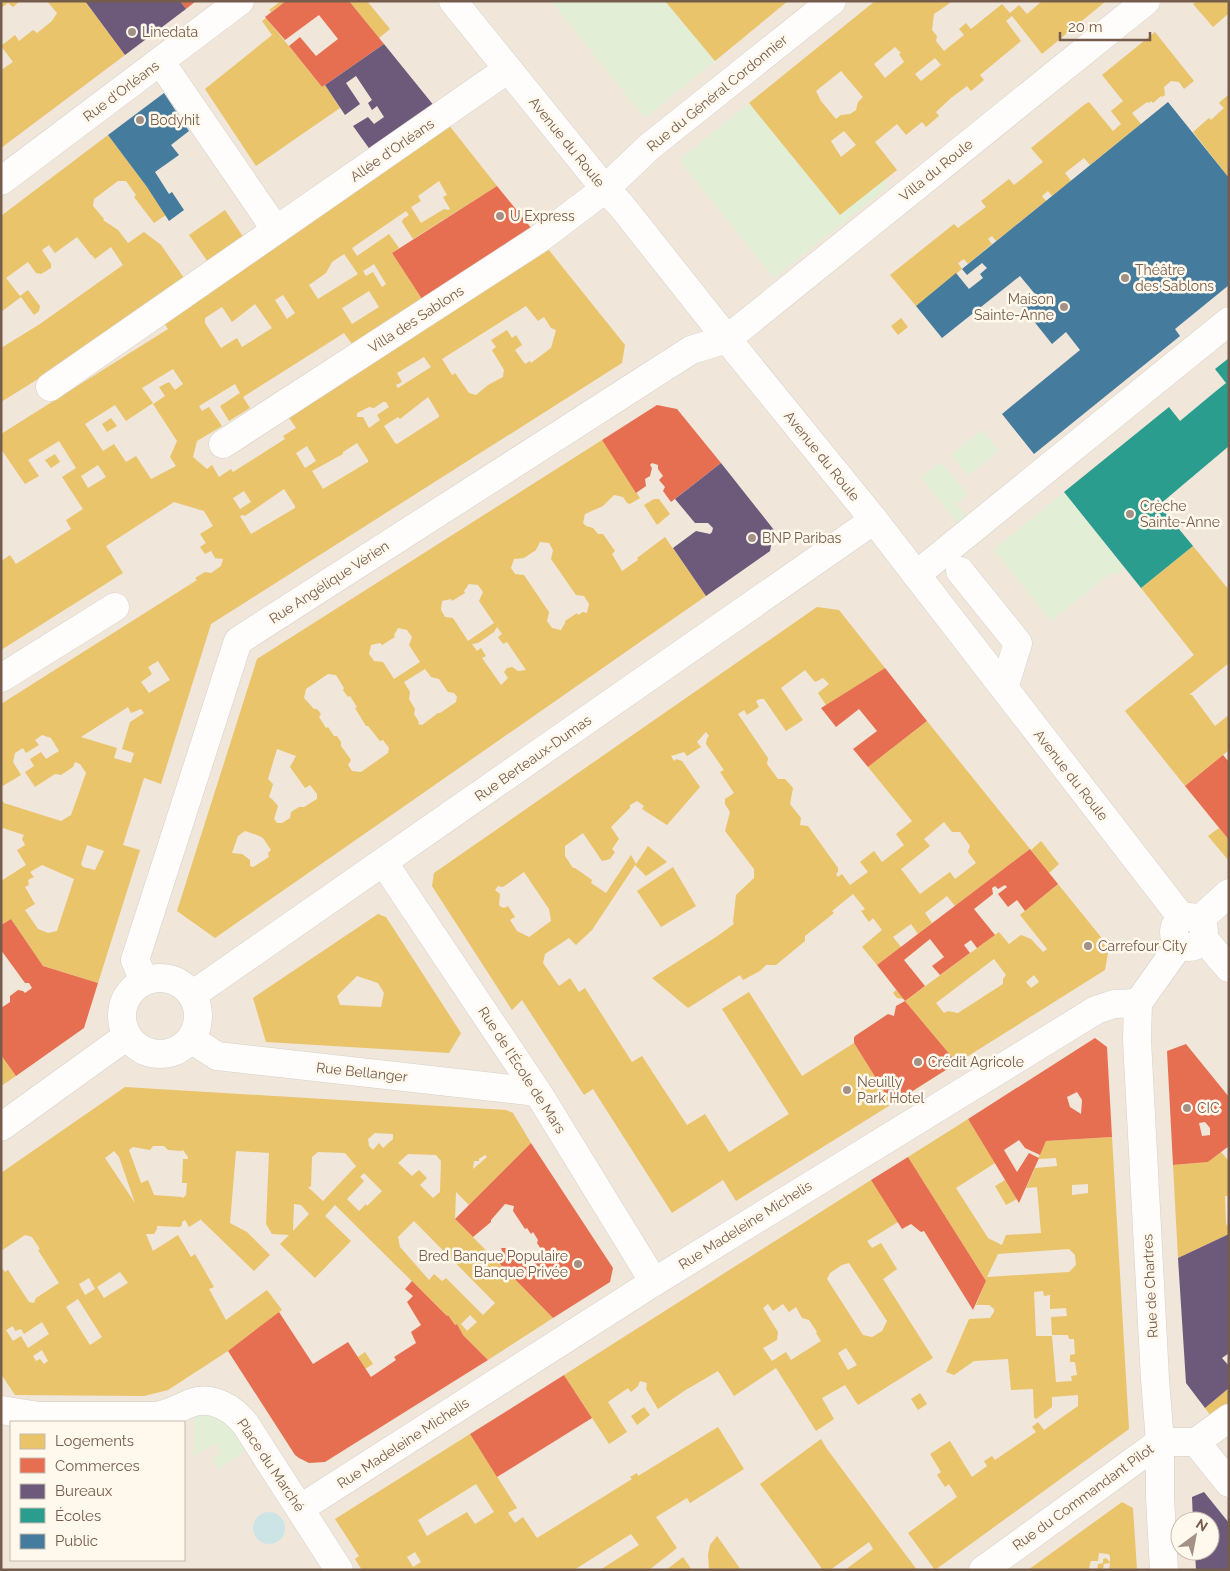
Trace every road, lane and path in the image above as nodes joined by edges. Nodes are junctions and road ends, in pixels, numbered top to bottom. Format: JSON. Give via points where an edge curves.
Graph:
{"nodes":[{"id":1,"x":240,"y":1,"type":"edge"},
{"id":2,"x":453,"y":1,"type":"edge"},
{"id":3,"x":832,"y":1,"type":"edge"},
{"id":4,"x":1146,"y":1,"type":"edge"},
{"id":5,"x":160,"y":61,"type":"junction"},
{"id":6,"x":508,"y":70,"type":"junction"},
{"id":7,"x":1,"y":181,"type":"edge"},
{"id":8,"x":605,"y":189,"type":"junction"},
{"id":9,"x":276,"y":230,"type":"junction"},
{"id":10,"x":1229,"y":321,"type":"edge"},
{"id":11,"x":727,"y":339,"type":"junction"},
{"id":12,"x":50,"y":387,"type":"dead end"},
{"id":13,"x":223,"y":444,"type":"dead end"},
{"id":14,"x":874,"y":520,"type":"junction"},
{"id":15,"x":960,"y":571,"type":"dead end"},
{"id":16,"x":916,"y":575,"type":"junction"},
{"id":17,"x":114,"y":607,"type":"dead end"},
{"id":18,"x":1,"y":678,"type":"edge"},
{"id":19,"x":1004,"y":688,"type":"junction"},
{"id":20,"x":384,"y":863,"type":"junction"},
{"id":21,"x":1229,"y":893,"type":"edge"},
{"id":22,"x":1191,"y":930,"type":"junction"},
{"id":23,"x":1229,"y":968,"type":"edge"},
{"id":24,"x":144,"y":981,"type":"junction"},
{"id":25,"x":192,"y":995,"type":"junction"},
{"id":26,"x":1138,"y":1003,"type":"junction"},
{"id":27,"x":127,"y":1036,"type":"junction"},
{"id":28,"x":191,"y":1039,"type":"junction"},
{"id":29,"x":537,"y":1092,"type":"junction"},
{"id":30,"x":1,"y":1127,"type":"edge"},
{"id":31,"x":654,"y":1282,"type":"junction"},
{"id":32,"x":1,"y":1410,"type":"edge"},
{"id":33,"x":1229,"y":1418,"type":"edge"},
{"id":34,"x":45,"y":1419,"type":"edge"},
{"id":35,"x":1160,"y":1442,"type":"junction"},
{"id":36,"x":1196,"y":1442,"type":"junction"},
{"id":37,"x":1229,"y":1483,"type":"edge"},
{"id":38,"x":301,"y":1508,"type":"junction"},
{"id":39,"x":339,"y":1570,"type":"edge"},
{"id":40,"x":983,"y":1570,"type":"edge"},
{"id":41,"x":1164,"y":1570,"type":"edge"}],
"edges":[{"from":1,"to":5,"type":"street","name":"Rue d'Orléans"},
{"from":2,"to":6,"type":"street","name":"Avenue du Roule"},
{"from":3,"to":8,"type":"street","name":"Rue du Général Cordonnier","via":[[649,147]]},
{"from":4,"to":11,"type":"street","name":"Villa du Roule"},
{"from":5,"to":7,"type":"street","name":"Rue d'Orléans"},
{"from":5,"to":9,"type":"street"},
{"from":6,"to":8,"type":"street","name":"Avenue du Roule"},
{"from":6,"to":9,"type":"street","name":"Allée d'Orléans"},
{"from":8,"to":11,"type":"street","name":"Avenue du Roule"},
{"from":8,"to":13,"type":"street","name":"Villa des Sablons","via":[[539,239]]},
{"from":9,"to":12,"type":"street","name":"Allée d'Orléans"},
{"from":10,"to":16,"type":"street"},
{"from":11,"to":14,"type":"street","name":"Avenue du Roule"},
{"from":11,"to":24,"type":"street","name":"Rue Angélique Vérien","via":[[691,350],[238,641],[134,960]]},
{"from":14,"to":16,"type":"street","name":"Avenue du Roule"},
{"from":14,"to":20,"type":"street","name":"Rue Berteaux-Dumas"},
{"from":15,"to":19,"type":"street","via":[[1018,643]]},
{"from":16,"to":19,"type":"street","name":"Avenue du Roule"},
{"from":17,"to":18,"type":"street"},
{"from":19,"to":22,"type":"street","name":"Avenue du Roule"},
{"from":20,"to":25,"type":"street","name":"Rue Berteaux-Dumas"},
{"from":20,"to":29,"type":"street","name":"Rue de l'École de Mars"},
{"from":21,"to":22,"type":"street"},
{"from":22,"to":23,"type":"street","name":"Avenue du Roule"},
{"from":22,"to":26,"type":"street"},
{"from":24,"to":25,"type":"street","via":[[162,978],[179,983]]},
{"from":24,"to":27,"type":"street","via":[[131,991],[123,1005],[122,1021]]},
{"from":25,"to":28,"type":"street","via":[[198,1010],[197,1025]]},
{"from":26,"to":31,"type":"street","name":"Rue Madeleine Michelis","via":[[1114,1004],[1096,1010]]},
{"from":26,"to":35,"type":"street","name":"Rue de Chartres"},
{"from":27,"to":28,"type":"street","via":[[141,1049],[159,1054],[176,1051]]},
{"from":27,"to":30,"type":"street"},
{"from":28,"to":29,"type":"street","name":"Rue Bellanger","via":[[217,1056]]},
{"from":29,"to":31,"type":"street","name":"Rue de l'École de Mars"},
{"from":31,"to":38,"type":"street","name":"Rue Madeleine Michelis"},
{"from":32,"to":34,"type":"street","name":"Place du Marché"},
{"from":33,"to":36,"type":"street"},
{"from":34,"to":38,"type":"street","name":"Place du Marché","via":[[160,1416],[194,1402],[217,1403],[235,1413],[246,1425]]},
{"from":35,"to":36,"type":"street"},
{"from":35,"to":40,"type":"street","name":"Rue du Commandant Pilot"},
{"from":35,"to":41,"type":"street","name":"Rue de Chartres"},
{"from":36,"to":37,"type":"street"},
{"from":38,"to":39,"type":"street","name":"Place du Marché"}]}
